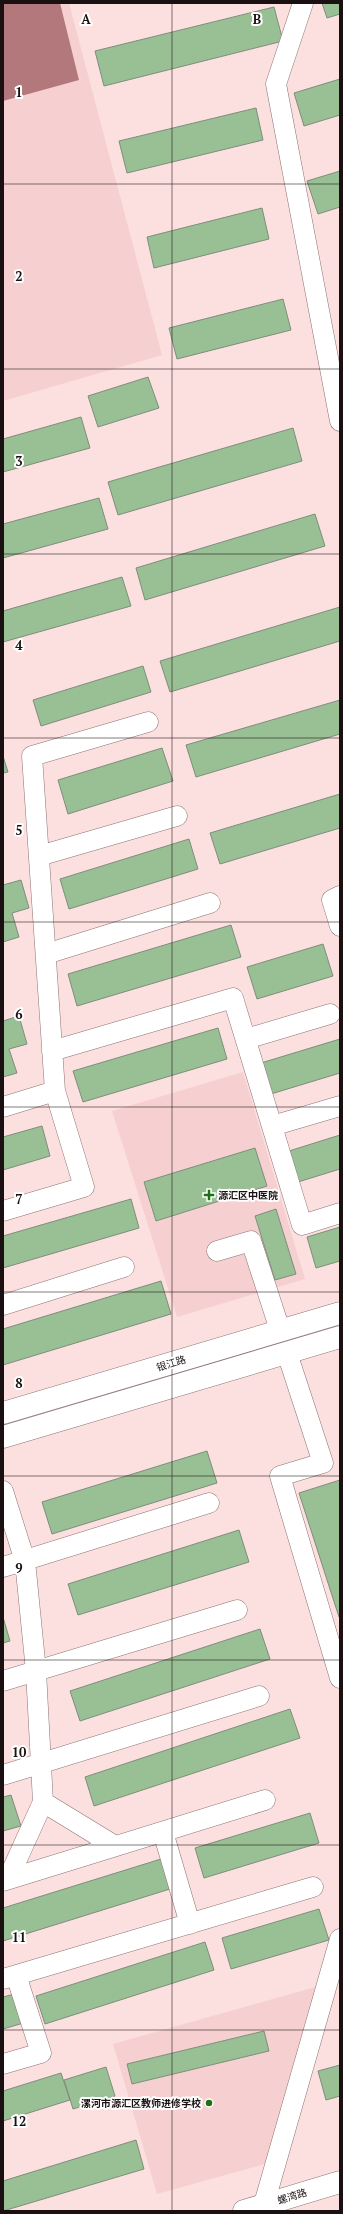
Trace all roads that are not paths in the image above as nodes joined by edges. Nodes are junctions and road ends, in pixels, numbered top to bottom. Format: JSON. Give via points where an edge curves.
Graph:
{"nodes":[{"id":1,"x":303,"y":3,"type":"edge"},
{"id":2,"x":340,"y":421,"type":"edge"},
{"id":3,"x":148,"y":722,"type":"dead end"},
{"id":4,"x":177,"y":816,"type":"dead end"},
{"id":5,"x":39,"y":856,"type":"junction"},
{"id":6,"x":340,"y":896,"type":"edge"},
{"id":7,"x":210,"y":903,"type":"dead end"},
{"id":8,"x":340,"y":926,"type":"edge"},
{"id":9,"x":46,"y":954,"type":"junction"},
{"id":10,"x":330,"y":1014,"type":"dead end"},
{"id":11,"x":246,"y":1039,"type":"junction"},
{"id":12,"x":52,"y":1051,"type":"junction"},
{"id":13,"x":55,"y":1091,"type":"junction"},
{"id":14,"x":340,"y":1106,"type":"edge"},
{"id":15,"x":3,"y":1107,"type":"edge"},
{"id":16,"x":272,"y":1126,"type":"junction"},
{"id":17,"x":3,"y":1211,"type":"edge"},
{"id":18,"x":340,"y":1213,"type":"edge"},
{"id":19,"x":217,"y":1251,"type":"dead end"},
{"id":20,"x":124,"y":1267,"type":"dead end"},
{"id":21,"x":3,"y":1305,"type":"edge"},
{"id":22,"x":340,"y":1313,"type":"edge"},
{"id":23,"x":280,"y":1330,"type":"junction"},
{"id":24,"x":340,"y":1337,"type":"edge"},
{"id":25,"x":287,"y":1353,"type":"junction"},
{"id":26,"x":3,"y":1413,"type":"edge"},
{"id":27,"x":3,"y":1437,"type":"edge"},
{"id":28,"x":3,"y":1491,"type":"edge"},
{"id":29,"x":209,"y":1503,"type":"dead end"},
{"id":30,"x":24,"y":1561,"type":"junction"},
{"id":31,"x":3,"y":1567,"type":"edge"},
{"id":32,"x":236,"y":1610,"type":"dead end"},
{"id":33,"x":36,"y":1671,"type":"junction"},
{"id":34,"x":340,"y":1678,"type":"edge"},
{"id":35,"x":3,"y":1681,"type":"edge"},
{"id":36,"x":259,"y":1696,"type":"dead end"},
{"id":37,"x":41,"y":1763,"type":"junction"},
{"id":38,"x":3,"y":1775,"type":"edge"},
{"id":39,"x":265,"y":1800,"type":"dead end"},
{"id":40,"x":43,"y":1802,"type":"junction"},
{"id":41,"x":163,"y":1832,"type":"junction"},
{"id":42,"x":115,"y":1846,"type":"junction"},
{"id":43,"x":6,"y":1880,"type":"edge"},
{"id":44,"x":313,"y":1887,"type":"dead end"},
{"id":45,"x":190,"y":1924,"type":"junction"},
{"id":46,"x":340,"y":1939,"type":"edge"},
{"id":47,"x":10,"y":1977,"type":"edge"},
{"id":48,"x":3,"y":2064,"type":"edge"},
{"id":49,"x":340,"y":2182,"type":"edge"},
{"id":50,"x":264,"y":2204,"type":"junction"},
{"id":51,"x":244,"y":2211,"type":"edge"}],
"edges":[{"from":1,"to":2,"type":"street","via":[[276,84]]},
{"from":3,"to":5,"type":"street","via":[[32,756]]},
{"from":4,"to":5,"type":"street"},
{"from":5,"to":9,"type":"street"},
{"from":6,"to":8,"type":"street","via":[[332,900]]},
{"from":7,"to":9,"type":"street"},
{"from":9,"to":12,"type":"street"},
{"from":10,"to":11,"type":"street"},
{"from":11,"to":12,"type":"street","via":[[233,998]]},
{"from":11,"to":16,"type":"street"},
{"from":12,"to":13,"type":"street"},
{"from":13,"to":15,"type":"street"},
{"from":13,"to":17,"type":"street","via":[[84,1187]]},
{"from":14,"to":16,"type":"street"},
{"from":16,"to":18,"type":"street","via":[[302,1225]]},
{"from":19,"to":23,"type":"street","via":[[251,1241]]},
{"from":20,"to":21,"type":"street"},
{"from":22,"to":23,"type":"street","name":"银江路"},
{"from":23,"to":25,"type":"street"},
{"from":23,"to":26,"type":"street","name":"银江路"},
{"from":24,"to":25,"type":"street"},
{"from":25,"to":27,"type":"street"},
{"from":25,"to":34,"type":"street","via":[[323,1464],[280,1476]]},
{"from":28,"to":30,"type":"street"},
{"from":29,"to":30,"type":"street"},
{"from":30,"to":31,"type":"street"},
{"from":30,"to":33,"type":"street"},
{"from":32,"to":33,"type":"street"},
{"from":33,"to":35,"type":"street"},
{"from":33,"to":37,"type":"street"},
{"from":36,"to":37,"type":"street"},
{"from":37,"to":38,"type":"street"},
{"from":37,"to":40,"type":"street"},
{"from":39,"to":41,"type":"street"},
{"from":40,"to":42,"type":"street"},
{"from":40,"to":43,"type":"street"},
{"from":41,"to":42,"type":"street"},
{"from":41,"to":45,"type":"street"},
{"from":42,"to":43,"type":"street"},
{"from":44,"to":45,"type":"street"},
{"from":45,"to":47,"type":"street"},
{"from":46,"to":50,"type":"street"},
{"from":47,"to":48,"type":"street","via":[[41,2053]]},
{"from":49,"to":50,"type":"street","name":"螺湾路"},
{"from":50,"to":51,"type":"street","name":"螺湾路"}]}
